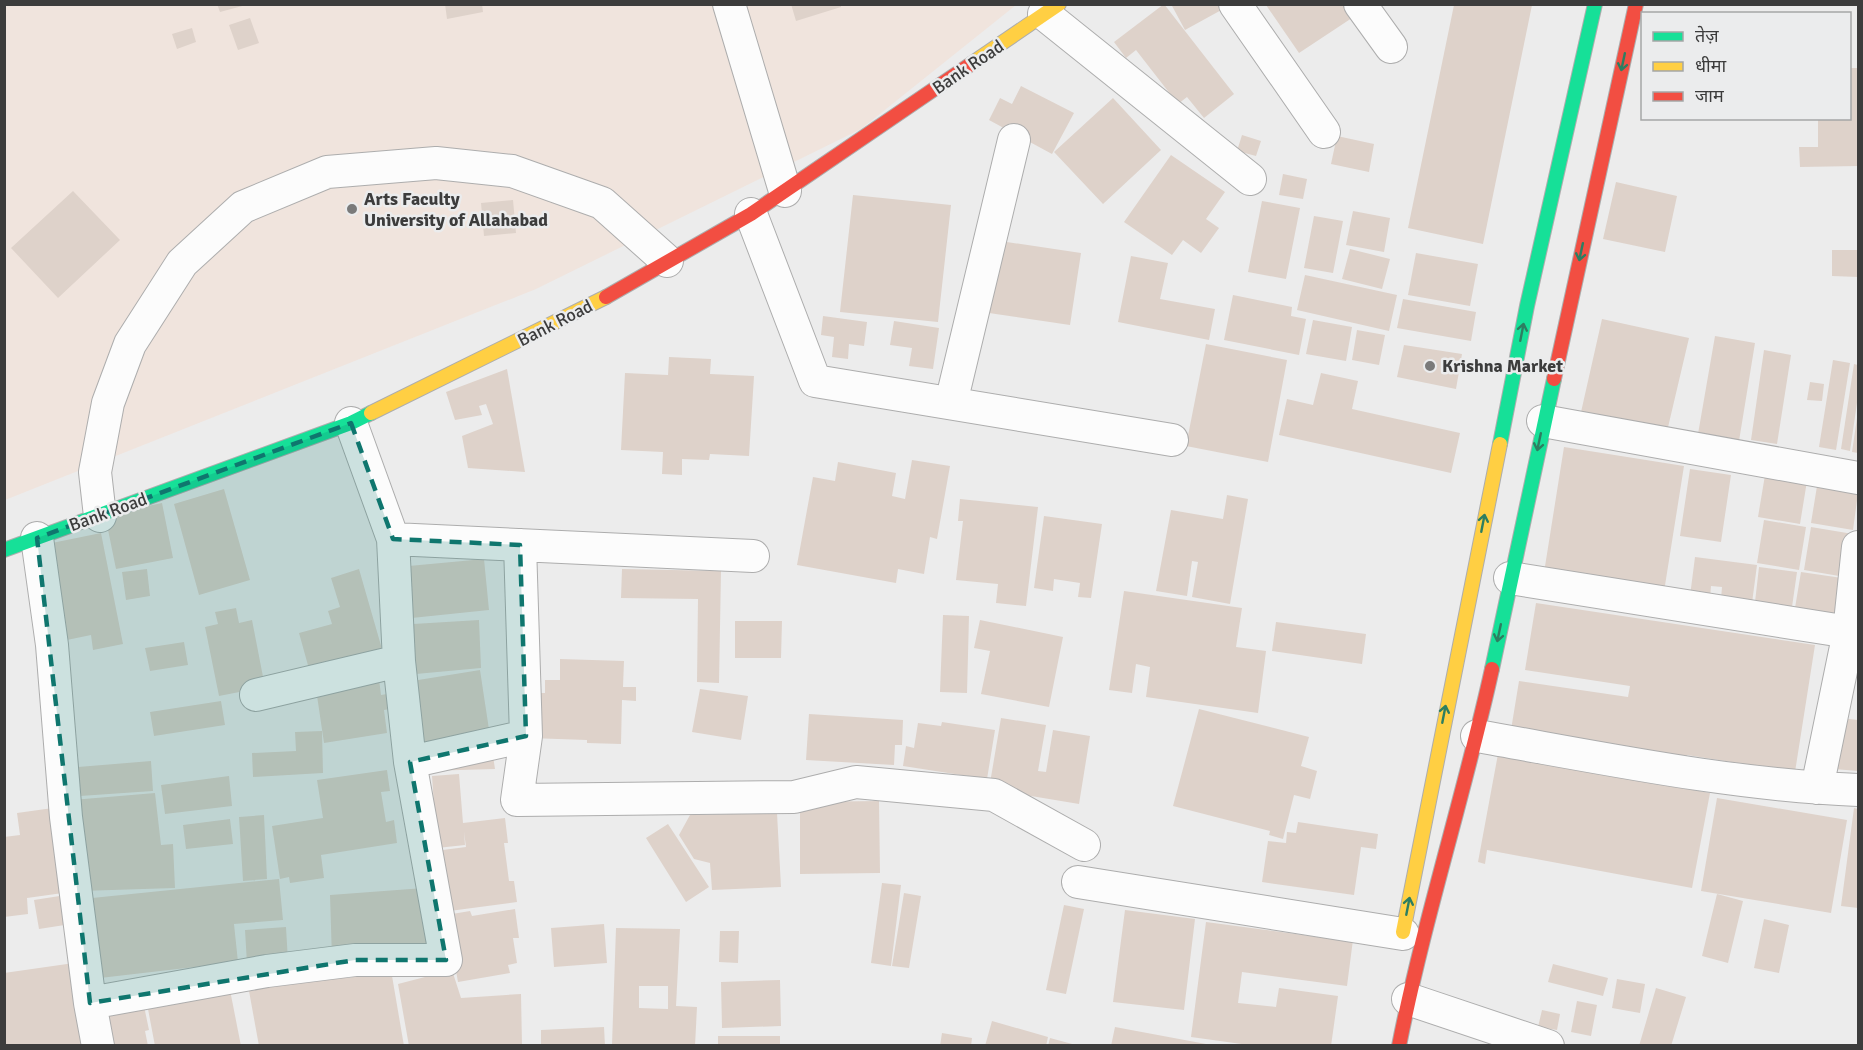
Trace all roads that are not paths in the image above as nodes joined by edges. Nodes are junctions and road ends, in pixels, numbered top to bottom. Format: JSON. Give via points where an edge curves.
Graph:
{"nodes":[{"id":1,"x":729,"y":4,"type":"edge"},
{"id":2,"x":1236,"y":4,"type":"edge"},
{"id":3,"x":1360,"y":4,"type":"edge"},
{"id":4,"x":1595,"y":4,"type":"edge"},
{"id":5,"x":1636,"y":4,"type":"edge"},
{"id":6,"x":1052,"y":9,"type":"edge"},
{"id":7,"x":1391,"y":47,"type":"dead end"},
{"id":8,"x":1324,"y":132,"type":"dead end"},
{"id":9,"x":1014,"y":140,"type":"dead end"},
{"id":10,"x":1250,"y":179,"type":"dead end"},
{"id":11,"x":785,"y":191,"type":"junction"},
{"id":12,"x":751,"y":214,"type":"junction"},
{"id":13,"x":667,"y":261,"type":"junction"},
{"id":14,"x":951,"y":403,"type":"junction"},
{"id":15,"x":1544,"y":421,"type":"junction"},
{"id":16,"x":351,"y":423,"type":"junction"},
{"id":17,"x":1172,"y":440,"type":"dead end"},
{"id":18,"x":1858,"y":478,"type":"edge"},
{"id":19,"x":100,"y":516,"type":"junction"},
{"id":20,"x":37,"y":538,"type":"junction"},
{"id":21,"x":393,"y":539,"type":"junction"},
{"id":22,"x":520,"y":545,"type":"junction"},
{"id":23,"x":1858,"y":546,"type":"edge"},
{"id":24,"x":4,"y":550,"type":"edge"},
{"id":25,"x":753,"y":556,"type":"dead end"},
{"id":26,"x":1510,"y":578,"type":"junction"},
{"id":27,"x":1849,"y":632,"type":"junction"},
{"id":28,"x":399,"y":661,"type":"junction"},
{"id":29,"x":256,"y":695,"type":"dead end"},
{"id":30,"x":526,"y":736,"type":"junction"},
{"id":31,"x":1477,"y":736,"type":"junction"},
{"id":32,"x":410,"y":762,"type":"junction"},
{"id":33,"x":1817,"y":788,"type":"junction"},
{"id":34,"x":1858,"y":790,"type":"edge"},
{"id":35,"x":1084,"y":845,"type":"dead end"},
{"id":36,"x":1078,"y":882,"type":"dead end"},
{"id":37,"x":1402,"y":939,"type":"joint"},
{"id":38,"x":1408,"y":999,"type":"junction"},
{"id":39,"x":90,"y":1003,"type":"junction"},
{"id":40,"x":99,"y":1046,"type":"edge"},
{"id":41,"x":1399,"y":1046,"type":"edge"},
{"id":42,"x":1548,"y":1046,"type":"edge"}],
"edges":[{"from":1,"to":11,"type":"street"},
{"from":2,"to":8,"type":"street"},
{"from":3,"to":7,"type":"street"},
{"from":37,"to":4,"type":"main road","one_way":true,"via":[[1527,306]]},
{"from":5,"to":15,"type":"main road","one_way":true},
{"from":6,"to":10,"type":"street"},
{"from":6,"to":11,"type":"main road","name":"Bank Road"},
{"from":9,"to":14,"type":"street"},
{"from":11,"to":12,"type":"main road","name":"Bank Road"},
{"from":12,"to":13,"type":"main road","name":"Bank Road"},
{"from":12,"to":14,"type":"street","via":[[815,381]]},
{"from":13,"to":16,"type":"main road","name":"Bank Road","via":[[573,315]]},
{"from":13,"to":19,"type":"street","via":[[602,203],[513,171],[436,163],[327,172],[243,207],[182,262],[130,344],[108,403],[95,472]]},
{"from":14,"to":17,"type":"street"},
{"from":15,"to":18,"type":"street"},
{"from":15,"to":26,"type":"main road","one_way":true},
{"from":16,"to":19,"type":"main road","name":"Bank Road"},
{"from":16,"to":21,"type":"street"},
{"from":19,"to":20,"type":"main road","name":"Bank Road"},
{"from":20,"to":24,"type":"main road","name":"Bank Road"},
{"from":20,"to":39,"type":"street"},
{"from":21,"to":22,"type":"street"},
{"from":21,"to":28,"type":"street"},
{"from":22,"to":25,"type":"street"},
{"from":22,"to":30,"type":"street"},
{"from":23,"to":27,"type":"street"},
{"from":26,"to":27,"type":"street"},
{"from":26,"to":31,"type":"main road","one_way":true},
{"from":27,"to":33,"type":"street"},
{"from":28,"to":29,"type":"street"},
{"from":28,"to":32,"type":"street"},
{"from":30,"to":32,"type":"street"},
{"from":30,"to":35,"type":"street","via":[[517,800],[794,797],[856,782],[994,795]]},
{"from":31,"to":33,"type":"street","via":[[1630,763]]},
{"from":31,"to":38,"type":"main road"},
{"from":32,"to":39,"type":"street","via":[[446,960],[355,960],[267,971]]},
{"from":33,"to":34,"type":"street"},
{"from":36,"to":37,"type":"street"},
{"from":38,"to":41,"type":"main road"},
{"from":38,"to":42,"type":"street"},
{"from":39,"to":40,"type":"street"}]}
